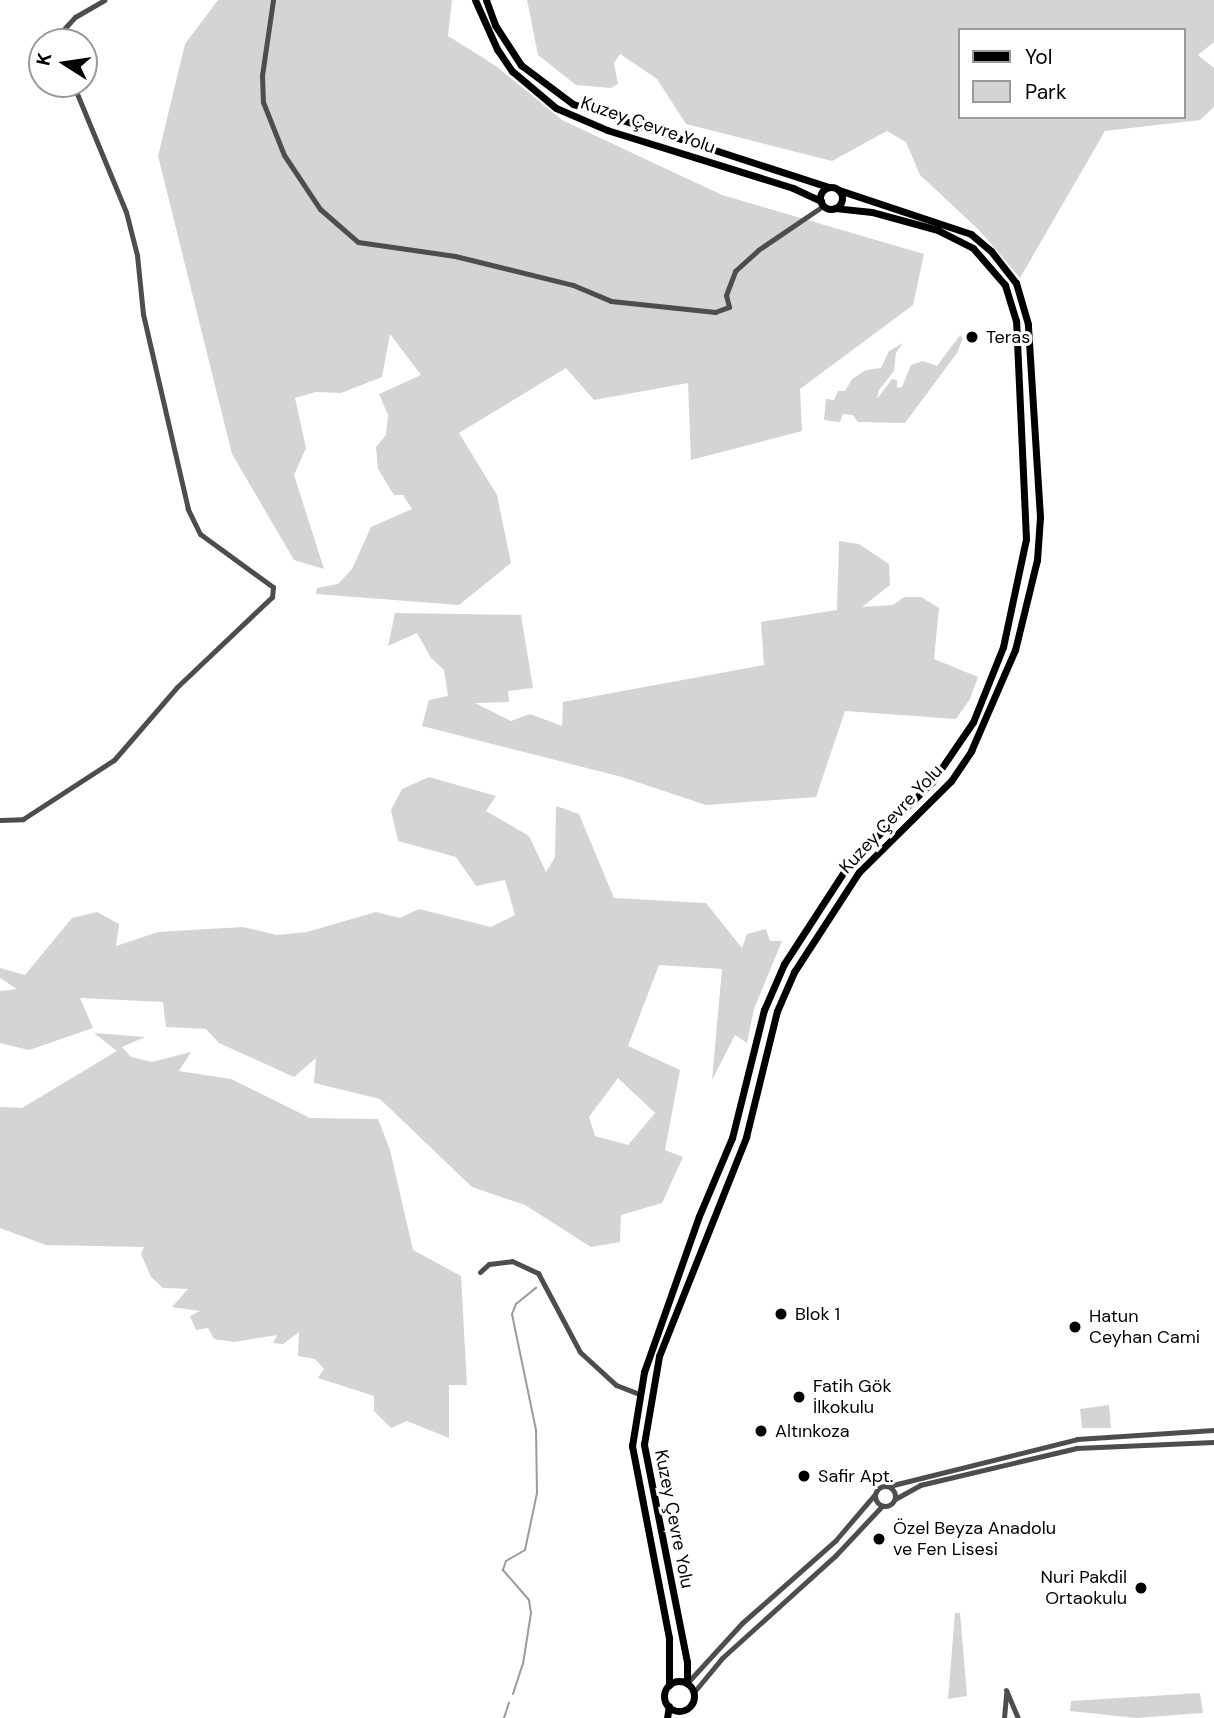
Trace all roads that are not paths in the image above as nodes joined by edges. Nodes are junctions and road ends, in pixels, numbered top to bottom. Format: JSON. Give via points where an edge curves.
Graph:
{"nodes":[{"id":1,"x":104,"y":0,"type":"edge"},
{"id":2,"x":272,"y":0,"type":"edge"},
{"id":3,"x":475,"y":0,"type":"edge"},
{"id":4,"x":486,"y":0,"type":"edge"},
{"id":5,"x":65,"y":28,"type":"edge"},
{"id":6,"x":78,"y":98,"type":"edge"},
{"id":7,"x":829,"y":187,"type":"junction"},
{"id":8,"x":839,"y":190,"type":"junction"},
{"id":9,"x":822,"y":203,"type":"junction"},
{"id":10,"x":835,"y":208,"type":"junction"},
{"id":11,"x":0,"y":820,"type":"edge"},
{"id":12,"x":480,"y":1272,"type":"dead end"},
{"id":13,"x":640,"y":1394,"type":"junction"},
{"id":14,"x":1214,"y":1430,"type":"edge"},
{"id":15,"x":1214,"y":1443,"type":"edge"},
{"id":16,"x":889,"y":1486,"type":"junction"},
{"id":17,"x":875,"y":1494,"type":"junction"},
{"id":18,"x":895,"y":1499,"type":"junction"},
{"id":19,"x":882,"y":1506,"type":"junction"},
{"id":20,"x":687,"y":1683,"type":"junction"},
{"id":21,"x":669,"y":1685,"type":"junction"},
{"id":22,"x":694,"y":1692,"type":"junction"},
{"id":23,"x":691,"y":1705,"type":"junction"},
{"id":24,"x":669,"y":1706,"type":"junction"},
{"id":25,"x":667,"y":1718,"type":"edge"},
{"id":26,"x":688,"y":1718,"type":"edge"},
{"id":27,"x":1005,"y":1718,"type":"edge"},
{"id":28,"x":1017,"y":1718,"type":"edge"}],
"edges":[{"from":1,"to":5,"type":"street"},
{"from":2,"to":9,"type":"street","via":[[263,102],[284,155],[320,209],[358,242],[455,256],[573,285],[611,301],[715,312],[729,307],[726,295],[735,271]]},
{"from":3,"to":9,"type":"main road","name":"Kuzey Çevre Yolu","via":[[505,60],[555,108],[607,130],[793,188]]},
{"from":4,"to":7,"type":"main road","name":"Kuzey Çevre Yolu","via":[[495,26],[521,65],[573,104]]},
{"from":6,"to":11,"type":"street","via":[[135,244],[143,314],[188,509],[200,534],[273,587],[272,597],[177,687],[114,760],[23,819]]},
{"from":7,"to":8,"type":"main road"},
{"from":7,"to":9,"type":"main road","via":[[822,192]]},
{"from":8,"to":10,"type":"main road","via":[[842,200]]},
{"from":8,"to":20,"type":"main road","name":"Kuzey Çevre Yolu","via":[[971,234],[1016,283],[1028,324],[1040,517],[1037,560],[1015,650],[971,751],[951,781],[859,873],[794,972],[777,1010],[746,1137],[659,1356],[644,1444],[687,1662]]},
{"from":9,"to":10,"type":"main road"},
{"from":10,"to":13,"type":"main road","name":"Kuzey Çevre Yolu","via":[[872,212],[938,230],[973,248],[1005,285],[1016,321],[1027,511],[1020,582],[1003,647],[973,722],[950,761],[849,864],[784,964],[765,1010],[732,1138],[699,1216]]},
{"from":12,"to":13,"type":"street","via":[[489,1264],[512,1261],[538,1273],[580,1352],[616,1385]]},
{"from":13,"to":21,"type":"main road","name":"Kuzey Çevre Yolu","via":[[632,1447],[668,1629]]},
{"from":14,"to":16,"type":"street","via":[[1077,1439]]},
{"from":15,"to":18,"type":"street","via":[[1076,1448],[920,1485]]},
{"from":16,"to":17,"type":"street"},
{"from":16,"to":18,"type":"street"},
{"from":17,"to":19,"type":"street"},
{"from":17,"to":20,"type":"street","via":[[835,1541],[742,1623]]},
{"from":18,"to":19,"type":"street"},
{"from":19,"to":22,"type":"street","via":[[835,1556],[722,1658]]},
{"from":20,"to":21,"type":"main road"},
{"from":20,"to":22,"type":"main road"},
{"from":21,"to":24,"type":"main road","via":[[664,1696]]},
{"from":22,"to":23,"type":"main road"},
{"from":23,"to":24,"type":"main road","via":[[680,1711]]},
{"from":23,"to":26,"type":"main road"},
{"from":24,"to":25,"type":"main road"},
{"from":27,"to":28,"type":"street"},
{"from":27,"to":28,"type":"street","via":[[1006,1690]]}]}
